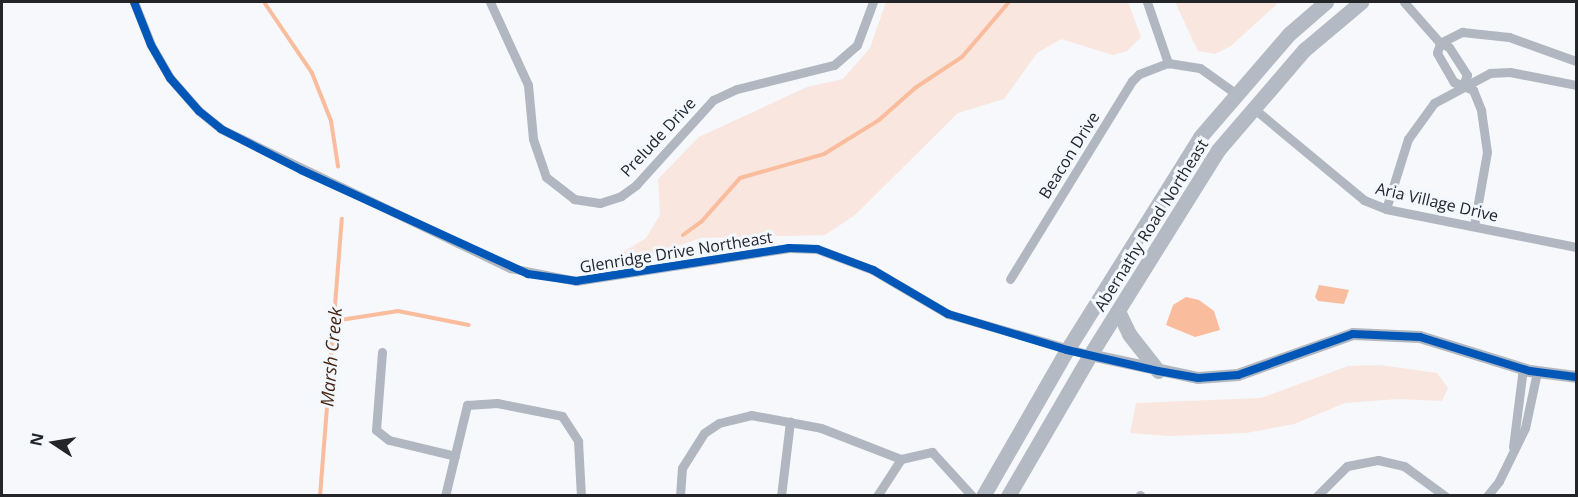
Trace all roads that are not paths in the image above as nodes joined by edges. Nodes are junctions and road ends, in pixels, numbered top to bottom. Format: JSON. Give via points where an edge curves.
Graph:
{"nodes":[{"id":1,"x":134,"y":2,"type":"edge"},
{"id":2,"x":490,"y":2,"type":"edge"},
{"id":3,"x":873,"y":2,"type":"edge"},
{"id":4,"x":1147,"y":2,"type":"edge"},
{"id":5,"x":1326,"y":2,"type":"edge"},
{"id":6,"x":1361,"y":2,"type":"edge"},
{"id":7,"x":1404,"y":2,"type":"edge"},
{"id":8,"x":1440,"y":43,"type":"junction"},
{"id":9,"x":1576,"y":61,"type":"edge"},
{"id":10,"x":1168,"y":63,"type":"junction"},
{"id":11,"x":1463,"y":85,"type":"junction"},
{"id":12,"x":1576,"y":85,"type":"edge"},
{"id":13,"x":1235,"y":93,"type":"junction"},
{"id":14,"x":1252,"y":107,"type":"junction"},
{"id":15,"x":1386,"y":209,"type":"junction"},
{"id":16,"x":1474,"y":226,"type":"junction"},
{"id":17,"x":1576,"y":247,"type":"edge"},
{"id":18,"x":1010,"y":279,"type":"dead end"},
{"id":19,"x":1118,"y":311,"type":"junction"},
{"id":20,"x":1067,"y":350,"type":"junction"},
{"id":21,"x":382,"y":352,"type":"dead end"},
{"id":22,"x":1090,"y":354,"type":"junction"},
{"id":23,"x":1522,"y":369,"type":"junction"},
{"id":24,"x":1158,"y":371,"type":"junction"},
{"id":25,"x":1537,"y":372,"type":"junction"},
{"id":26,"x":1576,"y":377,"type":"edge"},
{"id":27,"x":1516,"y":410,"type":"junction"},
{"id":28,"x":1528,"y":413,"type":"junction"},
{"id":29,"x":790,"y":422,"type":"junction"},
{"id":30,"x":1513,"y":449,"type":"junction"},
{"id":31,"x":455,"y":456,"type":"junction"},
{"id":32,"x":901,"y":459,"type":"junction"},
{"id":33,"x":445,"y":495,"type":"edge"},
{"id":34,"x":581,"y":495,"type":"edge"},
{"id":35,"x":680,"y":495,"type":"edge"},
{"id":36,"x":781,"y":495,"type":"edge"},
{"id":37,"x":878,"y":495,"type":"edge"},
{"id":38,"x":972,"y":495,"type":"edge"},
{"id":39,"x":983,"y":495,"type":"edge"},
{"id":40,"x":1008,"y":495,"type":"edge"},
{"id":41,"x":1317,"y":495,"type":"edge"},
{"id":42,"x":1445,"y":495,"type":"edge"},
{"id":43,"x":1486,"y":495,"type":"edge"}],
"edges":[{"from":1,"to":20,"type":"street","name":"Glenridge Drive Northeast","via":[[151,45],[170,78],[221,129],[510,268],[576,281],[789,248],[817,249],[873,270],[948,314]]},
{"from":2,"to":3,"type":"street","name":"Prelude Drive","via":[[528,85],[533,139],[546,177],[574,199],[600,203],[621,196],[636,185],[713,100],[737,89],[822,70],[839,61],[865,31]]},
{"from":4,"to":10,"type":"street"},
{"from":5,"to":13,"type":"main road","name":"Abernathy Road Northeast"},
{"from":6,"to":14,"type":"main road","name":"Abernathy Road Northeast","via":[[1304,50]]},
{"from":7,"to":8,"type":"street"},
{"from":8,"to":9,"type":"street","via":[[1462,32],[1509,37]]},
{"from":8,"to":11,"type":"street","via":[[1437,53],[1454,82]]},
{"from":8,"to":11,"type":"street","via":[[1449,47],[1467,75]]},
{"from":10,"to":13,"type":"street","via":[[1200,68]]},
{"from":10,"to":18,"type":"street","name":"Beacon Drive","via":[[1138,74],[1132,81]]},
{"from":11,"to":12,"type":"street","via":[[1490,73],[1510,72]]},
{"from":11,"to":15,"type":"street","via":[[1434,103],[1418,122],[1408,139]]},
{"from":11,"to":16,"type":"street","via":[[1473,90],[1479,100],[1487,152]]},
{"from":13,"to":20,"type":"main road","name":"Abernathy Road Northeast","via":[[1169,184]]},
{"from":14,"to":15,"type":"street","name":"Aria Village Drive","via":[[1353,193]]},
{"from":14,"to":19,"type":"main road","name":"Abernathy Road Northeast","via":[[1193,186]]},
{"from":15,"to":16,"type":"street","name":"Aria Village Drive"},
{"from":16,"to":17,"type":"street","name":"Aria Village Drive"},
{"from":19,"to":22,"type":"main road","name":"Abernathy Road Northeast"},
{"from":19,"to":24,"type":"main road","via":[[1129,334]]},
{"from":20,"to":22,"type":"street","name":"Glenridge Drive Northeast"},
{"from":20,"to":39,"type":"main road","name":"Abernathy Road Northeast"},
{"from":21,"to":31,"type":"street","via":[[376,430],[389,440]]},
{"from":22,"to":24,"type":"street","name":"Glenridge Drive Northeast"},
{"from":22,"to":40,"type":"main road","name":"Abernathy Road Northeast"},
{"from":23,"to":24,"type":"street","name":"Glenridge Drive Northeast","via":[[1420,337],[1353,334],[1239,375],[1198,378]]},
{"from":23,"to":25,"type":"street","name":"Glenridge Drive Northeast"},
{"from":23,"to":27,"type":"street"},
{"from":25,"to":26,"type":"street","name":"Glenridge Drive Northeast"},
{"from":25,"to":28,"type":"street"},
{"from":27,"to":28,"type":"street"},
{"from":27,"to":30,"type":"street"},
{"from":28,"to":30,"type":"street"},
{"from":29,"to":32,"type":"street","via":[[821,428]]},
{"from":29,"to":35,"type":"street","via":[[751,415],[719,423],[704,433],[682,468]]},
{"from":29,"to":36,"type":"street"},
{"from":30,"to":43,"type":"street","via":[[1499,481]]},
{"from":31,"to":33,"type":"street"},
{"from":31,"to":34,"type":"street","via":[[467,405],[497,404],[562,416],[578,441]]},
{"from":32,"to":37,"type":"street"},
{"from":32,"to":38,"type":"street","via":[[932,453]]},
{"from":41,"to":42,"type":"street","via":[[1347,466],[1378,460],[1404,466]]}]}
